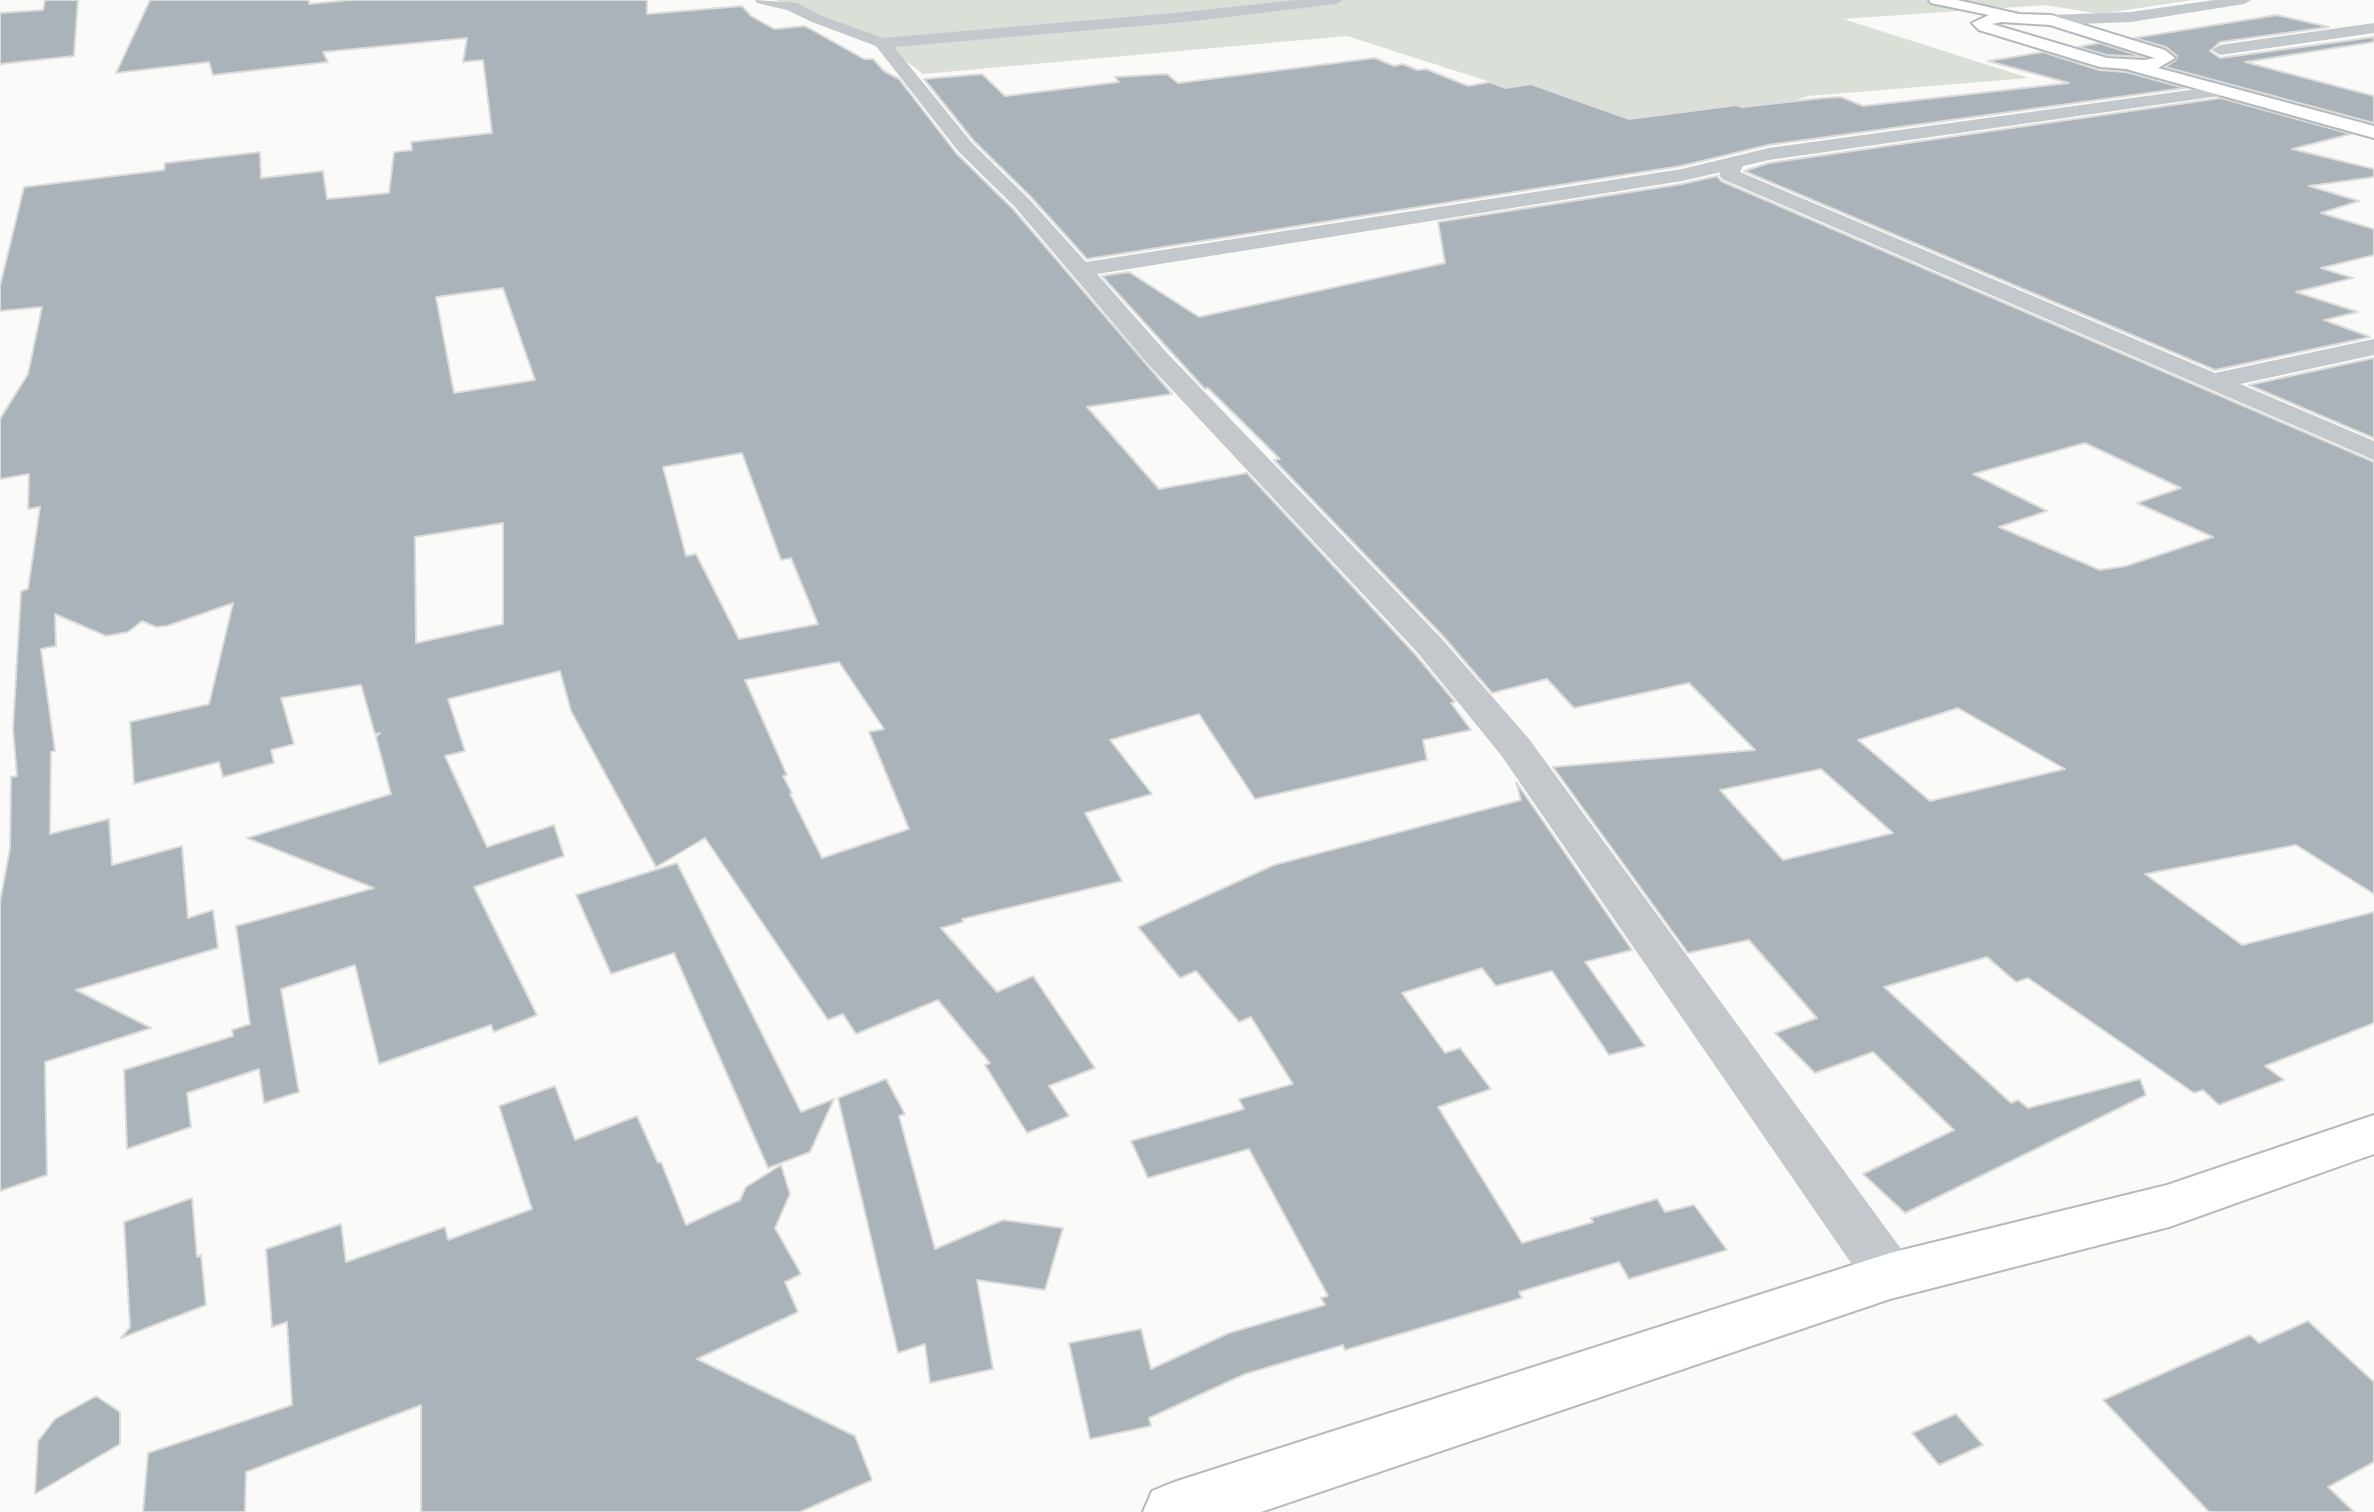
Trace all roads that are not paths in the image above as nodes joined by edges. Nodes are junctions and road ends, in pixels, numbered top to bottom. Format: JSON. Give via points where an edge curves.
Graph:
{"nodes":[{"id":1,"x":762,"y":0,"type":"edge"},
{"id":2,"x":1336,"y":0,"type":"edge"},
{"id":3,"x":2244,"y":0,"type":"edge"},
{"id":4,"x":1940,"y":1,"type":"edge"},
{"id":5,"x":2019,"y":17,"type":"junction"},
{"id":6,"x":2131,"y":17,"type":"junction"},
{"id":7,"x":2050,"y":20,"type":"junction"},
{"id":8,"x":1983,"y":22,"type":"junction"},
{"id":9,"x":2374,"y":28,"type":"edge"},
{"id":10,"x":2085,"y":30,"type":"junction"},
{"id":11,"x":882,"y":43,"type":"junction"},
{"id":12,"x":2220,"y":50,"type":"dead end"},
{"id":13,"x":2163,"y":62,"type":"junction"},
{"id":14,"x":2126,"y":65,"type":"junction"},
{"id":15,"x":2219,"y":91,"type":"junction"},
{"id":16,"x":2374,"y":124,"type":"edge"},
{"id":17,"x":2374,"y":132,"type":"edge"},
{"id":18,"x":1735,"y":162,"type":"junction"},
{"id":19,"x":1080,"y":270,"type":"junction"},
{"id":20,"x":2374,"y":347,"type":"edge"},
{"id":21,"x":2213,"y":382,"type":"junction"},
{"id":22,"x":2374,"y":451,"type":"edge"},
{"id":23,"x":2374,"y":1134,"type":"edge"},
{"id":24,"x":1890,"y":1276,"type":"junction"},
{"id":25,"x":1174,"y":1512,"type":"edge"}],
"edges":[{"from":1,"to":11,"type":"street","via":[[792,6]]},
{"from":2,"to":11,"type":"street"},
{"from":3,"to":6,"type":"street"},
{"from":4,"to":5,"type":"main road"},
{"from":4,"to":8,"type":"main road"},
{"from":5,"to":7,"type":"main road"},
{"from":5,"to":8,"type":"main road"},
{"from":6,"to":7,"type":"street"},
{"from":6,"to":10,"type":"street"},
{"from":7,"to":10,"type":"main road"},
{"from":8,"to":14,"type":"main road","via":[[1985,27],[2093,61]]},
{"from":9,"to":12,"type":"street"},
{"from":10,"to":13,"type":"main road","via":[[2159,53],[2166,56]]},
{"from":11,"to":19,"type":"street","via":[[965,147]]},
{"from":13,"to":14,"type":"main road"},
{"from":13,"to":16,"type":"main road"},
{"from":14,"to":15,"type":"main road"},
{"from":15,"to":17,"type":"main road"},
{"from":15,"to":18,"type":"street"},
{"from":18,"to":19,"type":"street","via":[[1682,175]]},
{"from":18,"to":21,"type":"street","via":[[1729,175]]},
{"from":19,"to":24,"type":"street","via":[[1166,368],[1429,645],[1515,747]]},
{"from":20,"to":21,"type":"street"},
{"from":21,"to":22,"type":"street"},
{"from":23,"to":24,"type":"main road","via":[[2168,1206]]},
{"from":24,"to":25,"type":"main road"}]}
